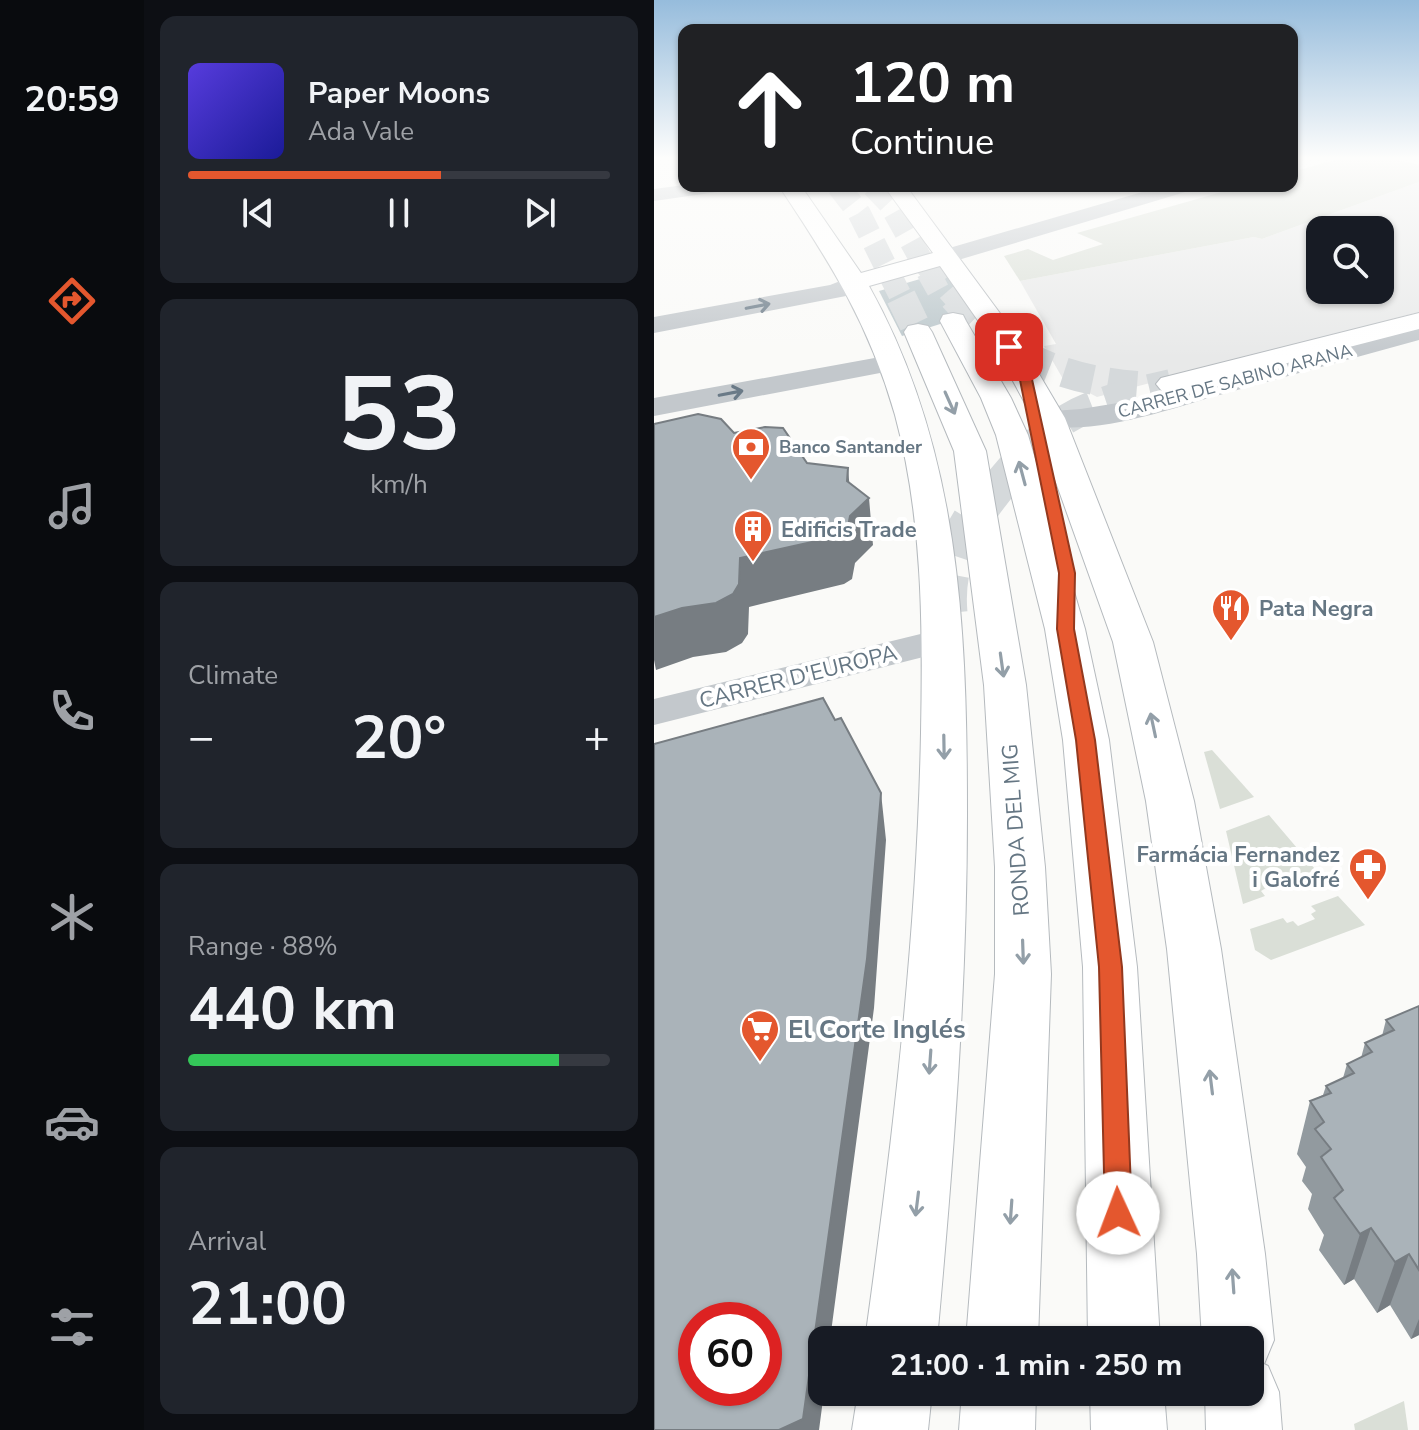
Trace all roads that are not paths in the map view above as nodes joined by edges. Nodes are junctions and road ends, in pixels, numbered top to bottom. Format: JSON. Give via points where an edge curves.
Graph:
{"nodes":[{"id":1,"x":817,"y":226,"type":"edge"},
{"id":2,"x":826,"y":226,"type":"edge"},
{"id":3,"x":925,"y":226,"type":"edge"},
{"id":4,"x":1050,"y":226,"type":"edge"},
{"id":5,"x":827,"y":241,"type":"junction"},
{"id":6,"x":947,"y":256,"type":"junction"},
{"id":7,"x":853,"y":283,"type":"junction"},
{"id":8,"x":953,"y":321,"type":"tunnel mouth"},
{"id":9,"x":1419,"y":321,"type":"edge"},
{"id":10,"x":654,"y":325,"type":"edge"},
{"id":11,"x":918,"y":332,"type":"tunnel mouth"},
{"id":12,"x":1419,"y":332,"type":"edge"},
{"id":13,"x":891,"y":363,"type":"junction"},
{"id":14,"x":1025,"y":375,"type":"junction"},
{"id":15,"x":1171,"y":384,"type":"tunnel mouth"},
{"id":16,"x":654,"y":407,"type":"edge"},
{"id":17,"x":910,"y":416,"type":"junction"},
{"id":18,"x":1049,"y":418,"type":"junction"},
{"id":19,"x":990,"y":588,"type":"junction"},
{"id":20,"x":1065,"y":629,"type":"junction"},
{"id":21,"x":941,"y":641,"type":"junction"},
{"id":22,"x":654,"y":712,"type":"edge"},
{"id":23,"x":903,"y":1326,"type":"edge"},
{"id":24,"x":1003,"y":1326,"type":"edge"},
{"id":25,"x":1123,"y":1326,"type":"edge"},
{"id":26,"x":1237,"y":1326,"type":"edge"},
{"id":27,"x":893,"y":1406,"type":"edge"},
{"id":28,"x":998,"y":1406,"type":"edge"},
{"id":29,"x":1128,"y":1406,"type":"edge"},
{"id":30,"x":1243,"y":1406,"type":"edge"},
{"id":31,"x":890,"y":1430,"type":"edge"},
{"id":32,"x":997,"y":1430,"type":"edge"},
{"id":33,"x":1129,"y":1430,"type":"edge"},
{"id":34,"x":1244,"y":1430,"type":"edge"}],
"edges":[{"from":1,"to":5,"type":"main road"},
{"from":2,"to":5,"type":"main road"},
{"from":3,"to":6,"type":"main road"},
{"from":4,"to":6,"type":"street"},
{"from":5,"to":7,"type":"main road"},
{"from":6,"to":7,"type":"main road"},
{"from":6,"to":14,"type":"main road"},
{"from":10,"to":7,"type":"street","one_way":true,"via":[[837,291]]},
{"from":7,"to":13,"type":"main road"},
{"from":20,"to":8,"type":"main road","one_way":true,"via":[[1012,435]]},
{"from":9,"to":15,"type":"main road"},
{"from":11,"to":19,"type":"main road","name":"RONDA DEL MIG","one_way":true,"via":[[970,451]]},
{"from":12,"to":18,"type":"street","name":"CARRER DE SABINO ARANA","via":[[1138,408]]},
{"from":16,"to":13,"type":"street","one_way":true},
{"from":13,"to":17,"type":"main road"},
{"from":14,"to":18,"type":"main road"},
{"from":14,"to":20,"type":"main road","via":[[1067,573]]},
{"from":17,"to":19,"type":"main road","via":[[944,465]]},
{"from":17,"to":21,"type":"main road","via":[[934,524]]},
{"from":26,"to":18,"type":"main road","one_way":true,"via":[[1194,949],[1170,801],[1133,642]]},
{"from":19,"to":24,"type":"main road","name":"RONDA DEL MIG","one_way":true,"via":[[1006,700],[1023,974]]},
{"from":20,"to":25,"type":"main road","via":[[1086,740],[1110,967]]},
{"from":21,"to":22,"type":"street","name":"CARRER D'EUROPA"},
{"from":21,"to":23,"type":"main road","one_way":true,"via":[[944,758],[938,953],[926,1126]]},
{"from":27,"to":31,"type":"main road"},
{"from":28,"to":32,"type":"main road"},
{"from":29,"to":33,"type":"main road"},
{"from":30,"to":34,"type":"main road"}]}
